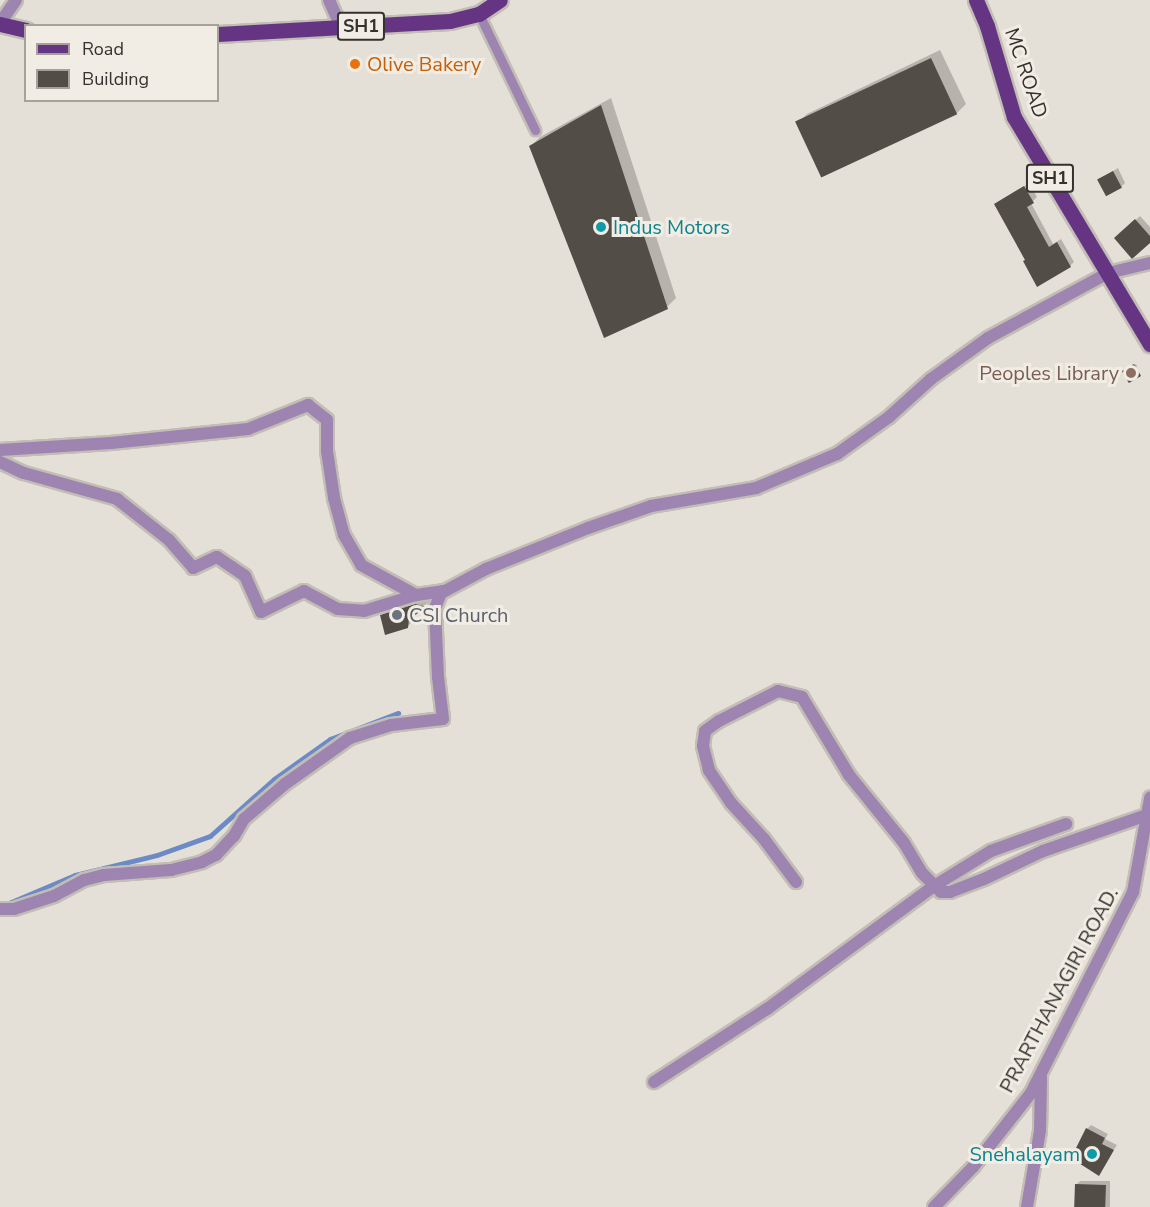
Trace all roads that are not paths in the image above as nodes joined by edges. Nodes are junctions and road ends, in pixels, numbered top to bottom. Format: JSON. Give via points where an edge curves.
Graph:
{"nodes":[{"id":1,"x":16,"y":0,"type":"edge"},
{"id":2,"x":329,"y":0,"type":"edge"},
{"id":3,"x":500,"y":0,"type":"edge"},
{"id":4,"x":976,"y":0,"type":"edge"},
{"id":5,"x":479,"y":14,"type":"junction"},
{"id":6,"x":0,"y":23,"type":"edge"},
{"id":7,"x":341,"y":27,"type":"junction"},
{"id":8,"x":24,"y":29,"type":"edge"},
{"id":9,"x":219,"y":34,"type":"edge"},
{"id":10,"x":535,"y":130,"type":"dead end"},
{"id":11,"x":1150,"y":263,"type":"edge"},
{"id":12,"x":1108,"y":273,"type":"junction"},
{"id":13,"x":1150,"y":344,"type":"edge"},
{"id":14,"x":0,"y":450,"type":"edge"},
{"id":15,"x":0,"y":462,"type":"edge"},
{"id":16,"x":442,"y":591,"type":"junction"},
{"id":17,"x":416,"y":596,"type":"junction"},
{"id":18,"x":1150,"y":798,"type":"edge"},
{"id":19,"x":1147,"y":815,"type":"junction"},
{"id":20,"x":1066,"y":824,"type":"dead end"},
{"id":21,"x":796,"y":882,"type":"dead end"},
{"id":22,"x":934,"y":886,"type":"junction"},
{"id":23,"x":0,"y":909,"type":"edge"},
{"id":24,"x":1041,"y":1073,"type":"junction"},
{"id":25,"x":654,"y":1082,"type":"dead end"},
{"id":26,"x":934,"y":1207,"type":"edge"},
{"id":27,"x":1027,"y":1207,"type":"edge"}],
"edges":[{"from":1,"to":6,"type":"street"},
{"from":2,"to":7,"type":"street"},
{"from":3,"to":5,"type":"main road","number":"SH1"},
{"from":4,"to":12,"type":"main road","name":"MC ROAD","number":"SH1","via":[[1014,117]]},
{"from":5,"to":7,"type":"main road","number":"SH1","via":[[450,21]]},
{"from":5,"to":10,"type":"lane"},
{"from":6,"to":8,"type":"main road"},
{"from":7,"to":9,"type":"main road","number":"SH1"},
{"from":11,"to":12,"type":"street"},
{"from":12,"to":13,"type":"main road","name":"MC ROAD","number":"SH1"},
{"from":12,"to":16,"type":"street","via":[[988,338],[837,454],[756,488],[651,506],[486,569]]},
{"from":14,"to":17,"type":"street","via":[[248,429],[308,405],[327,420],[330,470],[344,535],[361,565]]},
{"from":15,"to":17,"type":"street","via":[[24,473],[117,499],[168,540],[193,568],[217,557],[245,576],[261,612],[304,591],[338,609],[364,611]]},
{"from":16,"to":17,"type":"street"},
{"from":16,"to":23,"type":"street","via":[[435,608],[443,718],[391,725],[350,738],[285,784],[244,819],[216,855],[202,862],[171,870],[104,875],[84,880],[54,896],[14,909]]},
{"from":18,"to":19,"type":"street","name":"PRARTHANAGIRI ROAD."},
{"from":19,"to":22,"type":"street","via":[[1043,851],[951,892],[941,892]]},
{"from":19,"to":24,"type":"street","name":"PRARTHANAGIRI ROAD.","via":[[1133,892]]},
{"from":20,"to":22,"type":"street","via":[[991,850]]},
{"from":21,"to":22,"type":"street","via":[[731,803],[709,770],[704,746],[705,731],[778,691],[801,696],[849,775]]},
{"from":22,"to":25,"type":"street","via":[[767,1008]]},
{"from":24,"to":26,"type":"street","name":"PRARTHANAGIRI ROAD.","via":[[1031,1093],[973,1167]]},
{"from":24,"to":27,"type":"street","via":[[1040,1131]]}]}
